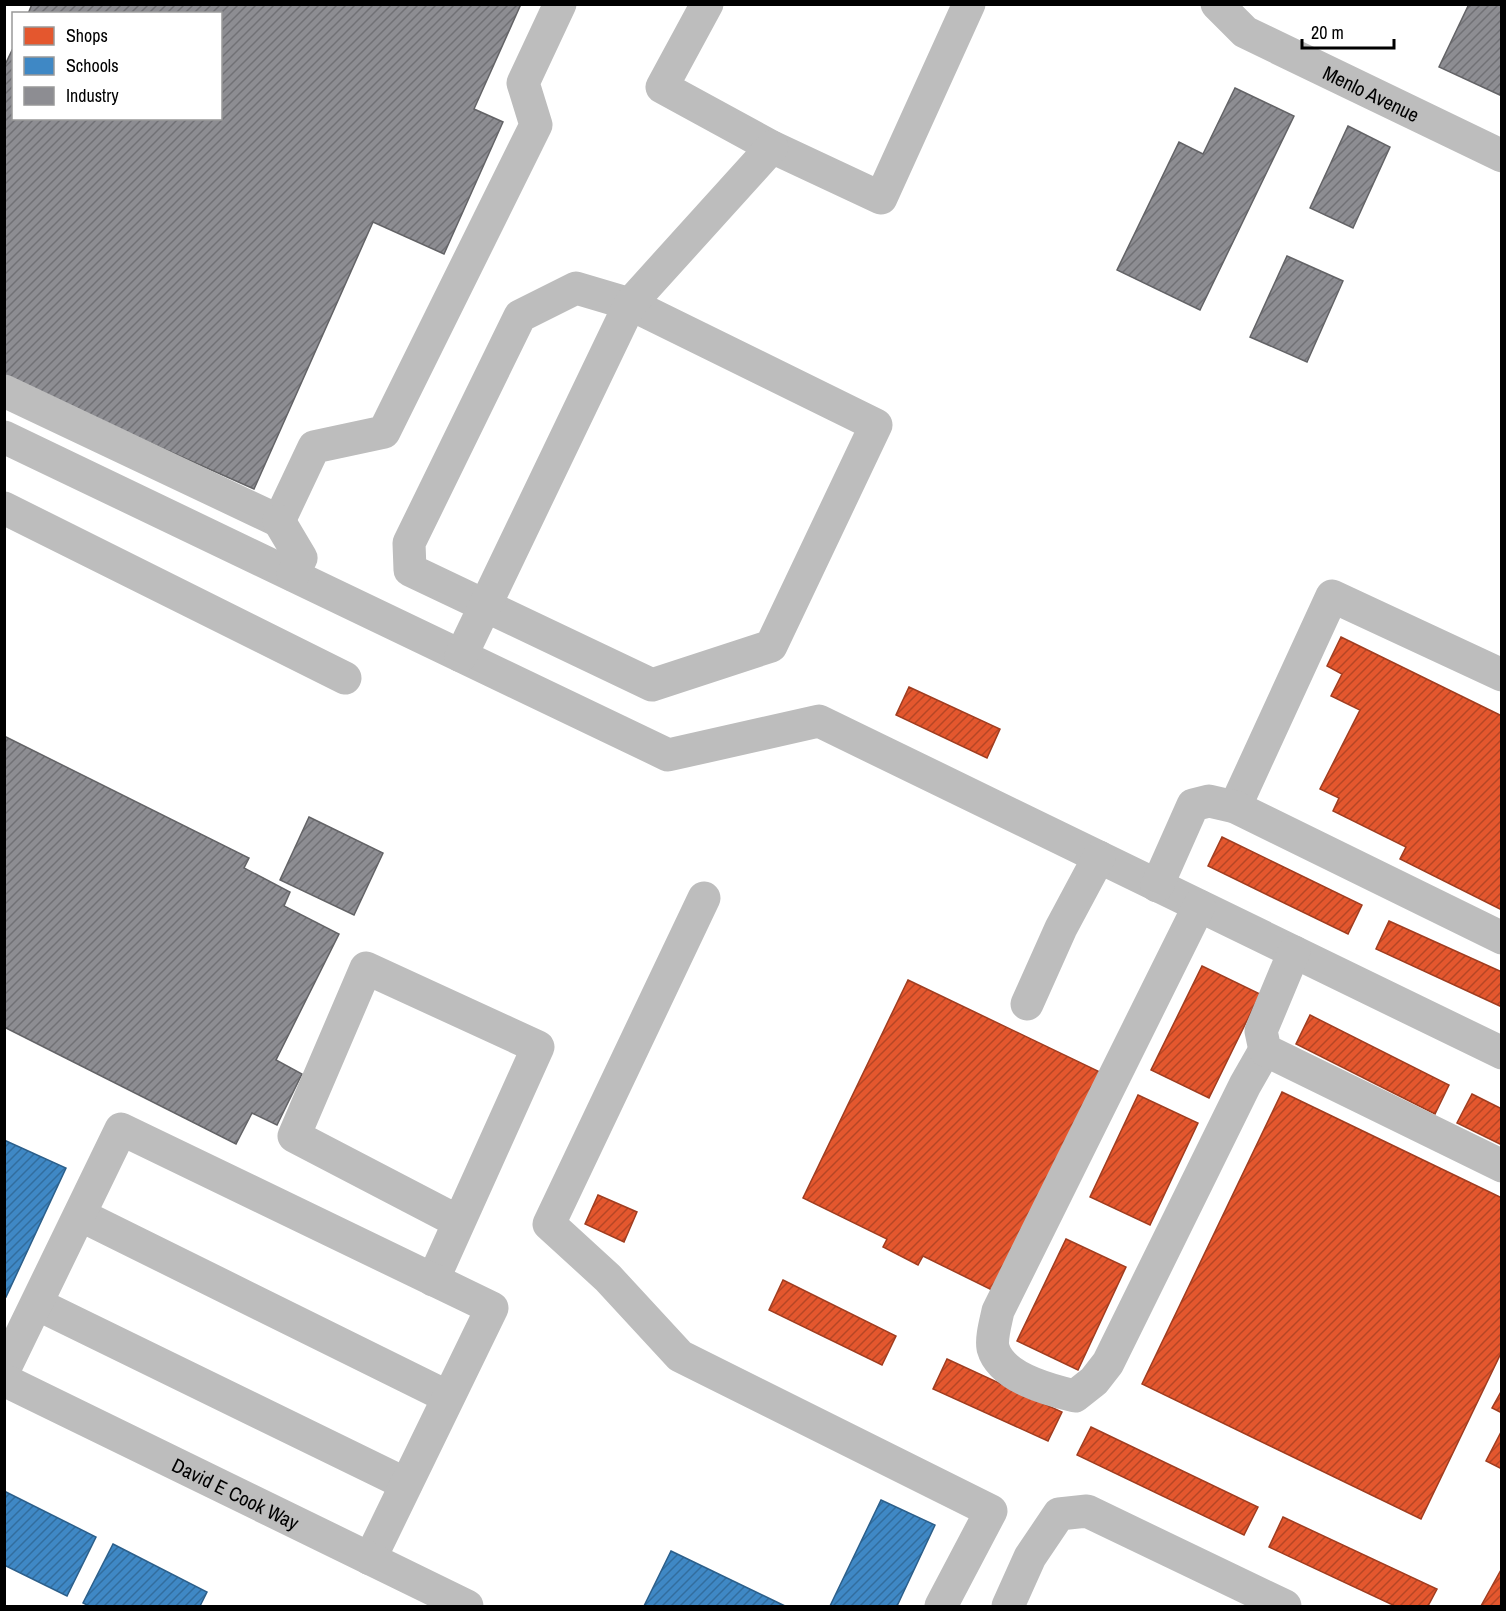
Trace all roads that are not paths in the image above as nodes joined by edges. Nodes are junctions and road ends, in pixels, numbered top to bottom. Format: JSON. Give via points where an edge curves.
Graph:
{"nodes":[{"id":1,"x":560,"y":4,"type":"edge"},
{"id":2,"x":707,"y":4,"type":"edge"},
{"id":3,"x":969,"y":4,"type":"edge"},
{"id":4,"x":1217,"y":4,"type":"edge"},
{"id":5,"x":772,"y":147,"type":"junction"},
{"id":6,"x":1502,"y":156,"type":"edge"},
{"id":7,"x":630,"y":304,"type":"junction"},
{"id":8,"x":4,"y":391,"type":"edge"},
{"id":9,"x":4,"y":437,"type":"edge"},
{"id":10,"x":4,"y":508,"type":"edge"},
{"id":11,"x":279,"y":521,"type":"junction"},
{"id":12,"x":293,"y":575,"type":"junction"},
{"id":13,"x":485,"y":606,"type":"junction"},
{"id":14,"x":461,"y":656,"type":"junction"},
{"id":15,"x":1502,"y":675,"type":"edge"},
{"id":16,"x":345,"y":678,"type":"dead end"},
{"id":17,"x":1235,"y":807,"type":"junction"},
{"id":18,"x":1099,"y":857,"type":"junction"},
{"id":19,"x":1157,"y":886,"type":"junction"},
{"id":20,"x":704,"y":898,"type":"dead end"},
{"id":21,"x":1199,"y":906,"type":"junction"},
{"id":22,"x":1502,"y":938,"type":"edge"},
{"id":23,"x":1294,"y":952,"type":"junction"},
{"id":24,"x":1027,"y":1004,"type":"dead end"},
{"id":25,"x":1265,"y":1050,"type":"junction"},
{"id":26,"x":1502,"y":1053,"type":"edge"},
{"id":27,"x":1502,"y":1166,"type":"edge"},
{"id":28,"x":80,"y":1215,"type":"junction"},
{"id":29,"x":459,"y":1222,"type":"junction"},
{"id":30,"x":433,"y":1280,"type":"junction"},
{"id":31,"x":37,"y":1304,"type":"junction"},
{"id":32,"x":4,"y":1370,"type":"edge"},
{"id":33,"x":4,"y":1380,"type":"edge"},
{"id":34,"x":448,"y":1397,"type":"junction"},
{"id":35,"x":406,"y":1484,"type":"junction"},
{"id":36,"x":370,"y":1559,"type":"junction"},
{"id":37,"x":467,"y":1606,"type":"edge"},
{"id":38,"x":941,"y":1606,"type":"edge"},
{"id":39,"x":1008,"y":1606,"type":"edge"},
{"id":40,"x":1285,"y":1606,"type":"edge"}],
"edges":[{"from":1,"to":11,"type":"street","via":[[523,83],[536,125],[384,432],[314,447]]},
{"from":2,"to":5,"type":"street","via":[[662,87]]},
{"from":3,"to":5,"type":"street","via":[[881,198]]},
{"from":4,"to":6,"type":"street","name":"Menlo Avenue","via":[[1245,32]]},
{"from":5,"to":7,"type":"street"},
{"from":7,"to":13,"type":"street"},
{"from":7,"to":13,"type":"street","via":[[576,288],[520,316],[409,543],[410,570]]},
{"from":7,"to":13,"type":"street","via":[[876,425],[771,646],[652,685]]},
{"from":8,"to":11,"type":"street"},
{"from":9,"to":12,"type":"street"},
{"from":10,"to":16,"type":"street"},
{"from":11,"to":12,"type":"street","via":[[301,558]]},
{"from":12,"to":14,"type":"street"},
{"from":13,"to":14,"type":"street"},
{"from":14,"to":18,"type":"street","via":[[668,755],[819,721]]},
{"from":15,"to":17,"type":"street","via":[[1332,597]]},
{"from":17,"to":19,"type":"street","via":[[1209,801],[1193,805]]},
{"from":17,"to":22,"type":"street"},
{"from":18,"to":19,"type":"street"},
{"from":18,"to":24,"type":"street"},
{"from":19,"to":21,"type":"street"},
{"from":20,"to":38,"type":"street","via":[[549,1224],[608,1278],[680,1356],[991,1511]]},
{"from":21,"to":23,"type":"street"},
{"from":21,"to":25,"type":"street","via":[[998,1311],[993,1347],[1003,1367],[1045,1389],[1075,1396],[1094,1381],[1108,1363]]},
{"from":23,"to":25,"type":"street","via":[[1261,1031]]},
{"from":23,"to":26,"type":"street"},
{"from":25,"to":27,"type":"street"},
{"from":28,"to":30,"type":"street","via":[[121,1129]]},
{"from":28,"to":31,"type":"street"},
{"from":28,"to":34,"type":"street"},
{"from":29,"to":29,"type":"street","via":[[538,1047],[366,968],[294,1136]]},
{"from":29,"to":30,"type":"street"},
{"from":30,"to":34,"type":"street","via":[[492,1308]]},
{"from":31,"to":32,"type":"street"},
{"from":31,"to":35,"type":"street"},
{"from":33,"to":36,"type":"street","name":"David E Cook Way"},
{"from":34,"to":35,"type":"street"},
{"from":35,"to":36,"type":"street"},
{"from":36,"to":37,"type":"street","name":"David E Cook Way"},
{"from":39,"to":40,"type":"street","via":[[1030,1557],[1059,1514],[1088,1510]]}]}
